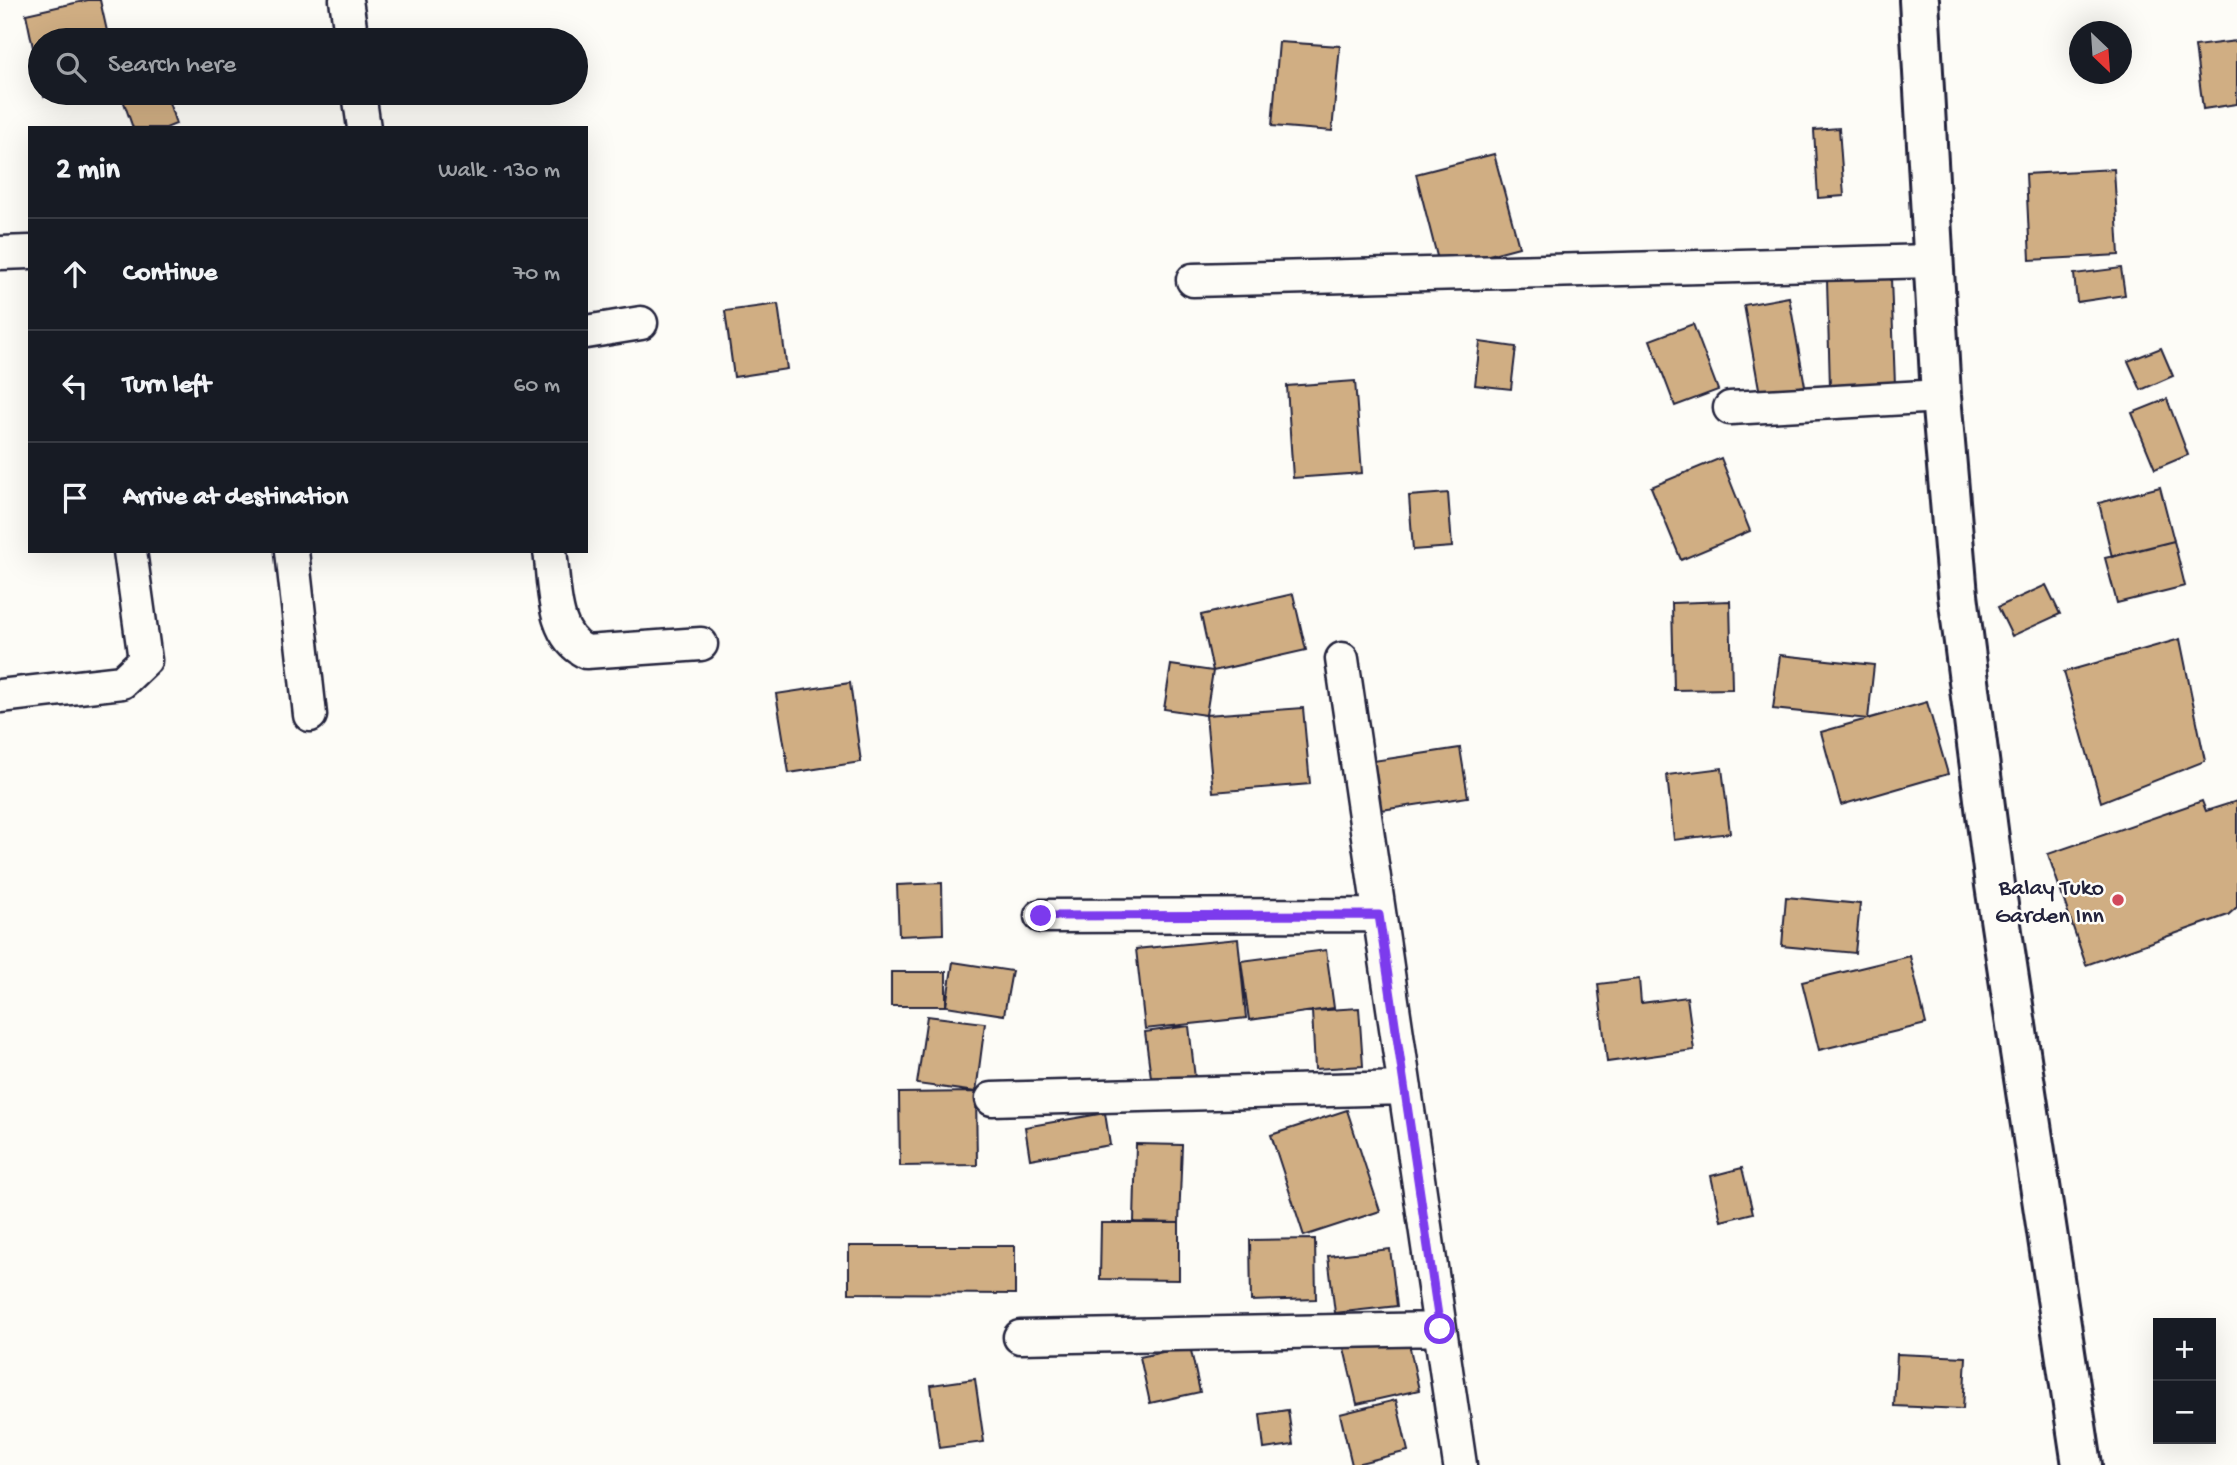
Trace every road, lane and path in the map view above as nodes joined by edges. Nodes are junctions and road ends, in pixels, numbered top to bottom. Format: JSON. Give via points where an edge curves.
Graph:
{"nodes":[{"id":1,"x":346,"y":0,"type":"edge"},
{"id":2,"x":1919,"y":0,"type":"edge"},
{"id":3,"x":350,"y":28,"type":"edge"},
{"id":4,"x":361,"y":105,"type":"edge"},
{"id":5,"x":364,"y":126,"type":"edge"},
{"id":6,"x":28,"y":251,"type":"edge"},
{"id":7,"x":0,"y":253,"type":"edge"},
{"id":8,"x":1932,"y":261,"type":"junction"},
{"id":9,"x":1193,"y":279,"type":"dead end"},
{"id":10,"x":641,"y":323,"type":"dead end"},
{"id":11,"x":588,"y":332,"type":"edge"},
{"id":12,"x":1941,"y":396,"type":"junction"},
{"id":13,"x":1730,"y":408,"type":"dead end"},
{"id":14,"x":130,"y":553,"type":"edge"},
{"id":15,"x":292,"y":553,"type":"edge"},
{"id":16,"x":550,"y":553,"type":"edge"},
{"id":17,"x":701,"y":644,"type":"dead end"},
{"id":18,"x":1342,"y":659,"type":"dead end"},
{"id":19,"x":0,"y":693,"type":"edge"},
{"id":20,"x":310,"y":715,"type":"dead end"},
{"id":21,"x":1379,"y":915,"type":"junction"},
{"id":22,"x":1041,"y":916,"type":"dead end"},
{"id":23,"x":1405,"y":1087,"type":"junction"},
{"id":24,"x":992,"y":1100,"type":"dead end"},
{"id":25,"x":1440,"y":1329,"type":"junction"},
{"id":26,"x":1020,"y":1337,"type":"dead end"},
{"id":27,"x":1460,"y":1465,"type":"edge"},
{"id":28,"x":2082,"y":1465,"type":"edge"}],
"edges":[{"from":1,"to":3,"type":"street"},
{"from":2,"to":8,"type":"street"},
{"from":4,"to":5,"type":"street"},
{"from":6,"to":7,"type":"street"},
{"from":8,"to":9,"type":"street"},
{"from":8,"to":12,"type":"street"},
{"from":10,"to":11,"type":"street"},
{"from":12,"to":13,"type":"street"},
{"from":12,"to":28,"type":"street","via":[[1958,595],[1995,885]]},
{"from":14,"to":19,"type":"street","via":[[145,660],[122,682]]},
{"from":15,"to":20,"type":"street"},
{"from":16,"to":17,"type":"street","via":[[558,611],[574,646],[586,652]]},
{"from":18,"to":21,"type":"street"},
{"from":21,"to":22,"type":"street"},
{"from":21,"to":23,"type":"street"},
{"from":23,"to":24,"type":"street"},
{"from":23,"to":25,"type":"street"},
{"from":25,"to":26,"type":"street"},
{"from":25,"to":27,"type":"street"}]}
